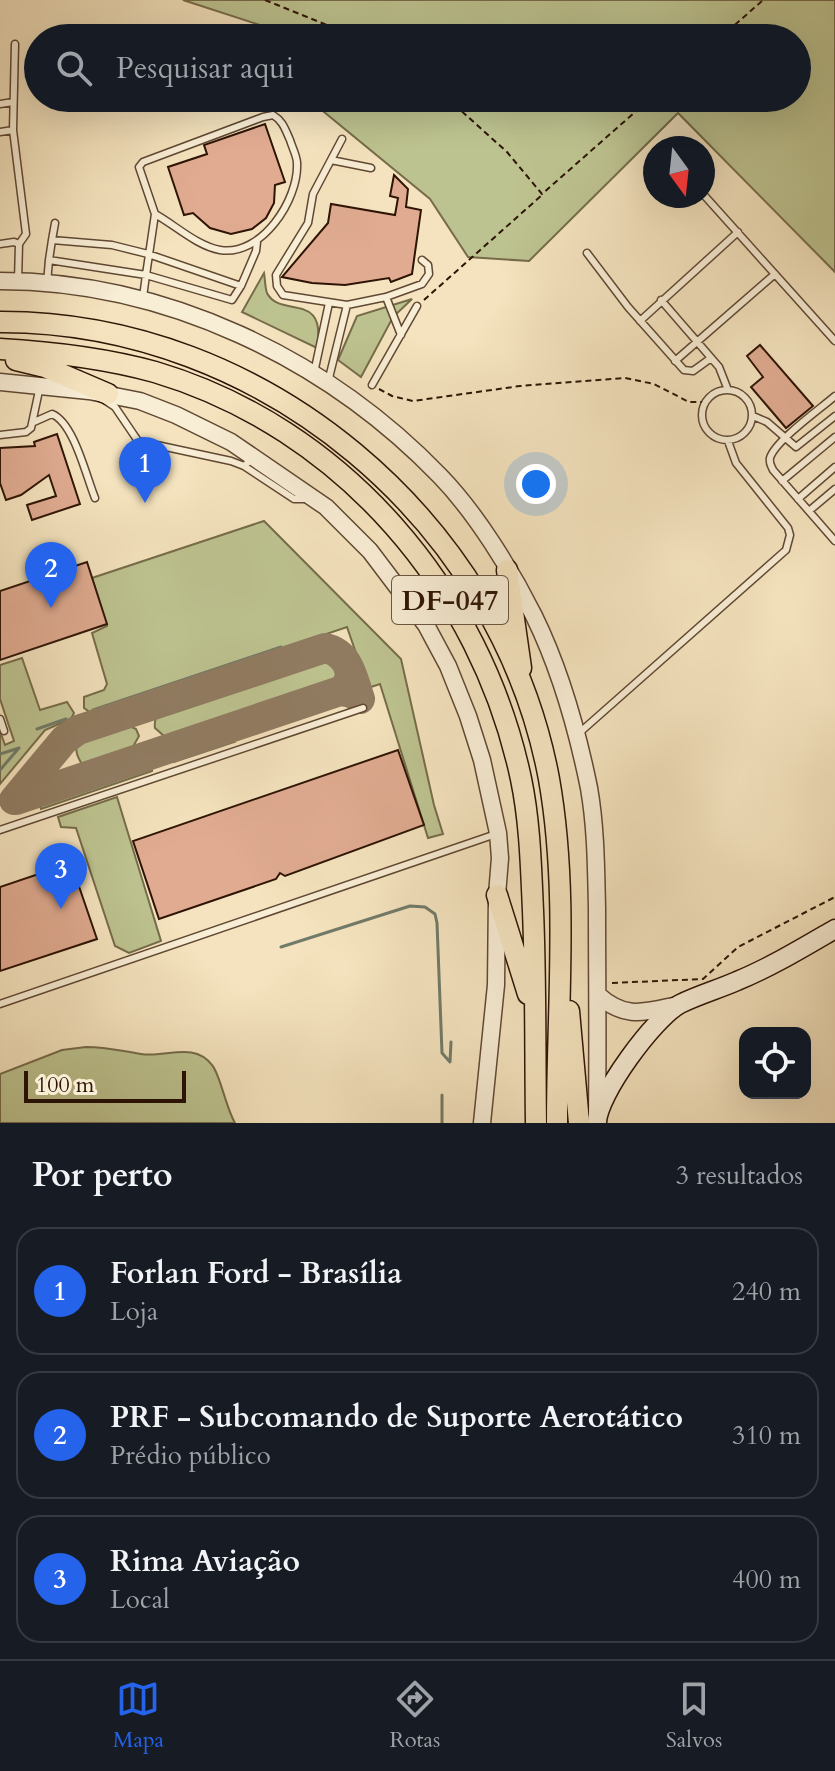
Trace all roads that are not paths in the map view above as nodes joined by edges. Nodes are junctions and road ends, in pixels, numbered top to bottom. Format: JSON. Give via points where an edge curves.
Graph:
{"nodes":[{"id":1,"x":15,"y":44,"type":"dead end"},
{"id":2,"x":13,"y":102,"type":"junction"},
{"id":3,"x":0,"y":104,"type":"edge"},
{"id":4,"x":13,"y":130,"type":"junction"},
{"id":5,"x":0,"y":132,"type":"edge"},
{"id":6,"x":342,"y":139,"type":"dead end"},
{"id":7,"x":331,"y":160,"type":"junction"},
{"id":8,"x":371,"y":168,"type":"dead end"},
{"id":9,"x":715,"y":207,"type":"edge"},
{"id":10,"x":155,"y":214,"type":"junction"},
{"id":11,"x":55,"y":223,"type":"dead end"},
{"id":12,"x":738,"y":232,"type":"junction"},
{"id":13,"x":52,"y":240,"type":"junction"},
{"id":14,"x":257,"y":242,"type":"junction"},
{"id":15,"x":0,"y":244,"type":"edge"},
{"id":16,"x":19,"y":244,"type":"junction"},
{"id":17,"x":587,"y":253,"type":"dead end"},
{"id":18,"x":148,"y":254,"type":"junction"},
{"id":19,"x":49,"y":260,"type":"junction"},
{"id":20,"x":422,"y":260,"type":"dead end"},
{"id":21,"x":775,"y":274,"type":"junction"},
{"id":22,"x":146,"y":275,"type":"junction"},
{"id":23,"x":0,"y":281,"type":"edge"},
{"id":24,"x":18,"y":281,"type":"junction"},
{"id":25,"x":47,"y":283,"type":"junction"},
{"id":26,"x":241,"y":286,"type":"junction"},
{"id":27,"x":386,"y":297,"type":"junction"},
{"id":28,"x":143,"y":299,"type":"junction"},
{"id":29,"x":661,"y":300,"type":"junction"},
{"id":30,"x":329,"y":303,"type":"junction"},
{"id":31,"x":347,"y":305,"type":"junction"},
{"id":32,"x":417,"y":306,"type":"road end"},
{"id":33,"x":640,"y":321,"type":"junction"},
{"id":34,"x":0,"y":322,"type":"edge"},
{"id":35,"x":324,"y":329,"type":"junction"},
{"id":36,"x":341,"y":333,"type":"junction"},
{"id":37,"x":401,"y":335,"type":"junction"},
{"id":38,"x":835,"y":341,"type":"edge"},
{"id":39,"x":699,"y":342,"type":"junction"},
{"id":40,"x":0,"y":349,"type":"edge"},
{"id":41,"x":0,"y":358,"type":"edge"},
{"id":42,"x":711,"y":358,"type":"junction"},
{"id":43,"x":675,"y":361,"type":"junction"},
{"id":44,"x":321,"y":378,"type":"junction"},
{"id":45,"x":0,"y":382,"type":"edge"},
{"id":46,"x":40,"y":385,"type":"junction"},
{"id":47,"x":372,"y":385,"type":"road end"},
{"id":48,"x":728,"y":390,"type":"junction"},
{"id":49,"x":98,"y":392,"type":"junction"},
{"id":50,"x":835,"y":396,"type":"edge"},
{"id":51,"x":753,"y":416,"type":"junction"},
{"id":52,"x":835,"y":416,"type":"edge"},
{"id":53,"x":34,"y":422,"type":"junction"},
{"id":54,"x":0,"y":435,"type":"edge"},
{"id":55,"x":835,"y":437,"type":"edge"},
{"id":56,"x":785,"y":439,"type":"junction"},
{"id":57,"x":728,"y":441,"type":"junction"},
{"id":58,"x":250,"y":462,"type":"junction"},
{"id":59,"x":835,"y":467,"type":"edge"},
{"id":60,"x":782,"y":481,"type":"junction"},
{"id":61,"x":832,"y":491,"type":"edge"},
{"id":62,"x":95,"y":498,"type":"dead end"},
{"id":63,"x":798,"y":499,"type":"junction"},
{"id":64,"x":835,"y":500,"type":"edge"},
{"id":65,"x":809,"y":511,"type":"junction"},
{"id":66,"x":835,"y":541,"type":"edge"},
{"id":67,"x":507,"y":570,"type":"junction"},
{"id":68,"x":523,"y":688,"type":"junction"},
{"id":69,"x":363,"y":708,"type":"dead end"},
{"id":70,"x":0,"y":719,"type":"edge"},
{"id":71,"x":4,"y":731,"type":"dead end"},
{"id":72,"x":577,"y":735,"type":"junction"},
{"id":73,"x":0,"y":830,"type":"edge"},
{"id":74,"x":498,"y":833,"type":"junction"},
{"id":75,"x":497,"y":895,"type":"junction"},
{"id":76,"x":835,"y":929,"type":"edge"},
{"id":77,"x":560,"y":935,"type":"junction"},
{"id":78,"x":598,"y":990,"type":"junction"},
{"id":79,"x":0,"y":1004,"type":"edge"},
{"id":80,"x":678,"y":1005,"type":"junction"},
{"id":81,"x":535,"y":1016,"type":"junction"},
{"id":82,"x":591,"y":1120,"type":"edge"},
{"id":83,"x":482,"y":1123,"type":"edge"},
{"id":84,"x":536,"y":1123,"type":"edge"},
{"id":85,"x":557,"y":1123,"type":"edge"}],
"edges":[{"from":1,"to":2,"type":"lane"},
{"from":2,"to":3,"type":"lane"},
{"from":2,"to":4,"type":"lane"},
{"from":4,"to":5,"type":"lane"},
{"from":4,"to":16,"type":"lane","via":[[26,234]]},
{"from":6,"to":7,"type":"lane"},
{"from":7,"to":8,"type":"lane"},
{"from":7,"to":30,"type":"lane","via":[[313,194],[308,223],[276,275],[283,295]]},
{"from":9,"to":12,"type":"lane"},
{"from":10,"to":14,"type":"lane","via":[[219,250]]},
{"from":10,"to":14,"type":"lane","via":[[140,165],[273,115],[284,126],[297,164],[292,190],[271,230]]},
{"from":10,"to":18,"type":"lane"},
{"from":11,"to":13,"type":"lane"},
{"from":12,"to":21,"type":"lane"},
{"from":12,"to":29,"type":"lane"},
{"from":13,"to":18,"type":"lane"},
{"from":13,"to":19,"type":"lane"},
{"from":14,"to":26,"type":"lane"},
{"from":15,"to":16,"type":"lane"},
{"from":16,"to":24,"type":"lane"},
{"from":17,"to":33,"type":"lane"},
{"from":18,"to":22,"type":"lane"},
{"from":18,"to":26,"type":"lane"},
{"from":19,"to":22,"type":"lane"},
{"from":19,"to":25,"type":"lane"},
{"from":20,"to":27,"type":"lane","via":[[429,274],[422,284]]},
{"from":21,"to":38,"type":"lane"},
{"from":21,"to":39,"type":"lane"},
{"from":22,"to":26,"type":"lane","via":[[232,300]]},
{"from":22,"to":28,"type":"lane"},
{"from":23,"to":24,"type":"street"},
{"from":24,"to":25,"type":"street"},
{"from":25,"to":28,"type":"street"},
{"from":27,"to":31,"type":"lane"},
{"from":27,"to":37,"type":"lane"},
{"from":28,"to":44,"type":"street","via":[[258,342]]},
{"from":29,"to":33,"type":"lane"},
{"from":29,"to":39,"type":"lane"},
{"from":30,"to":31,"type":"lane"},
{"from":30,"to":35,"type":"lane"},
{"from":31,"to":36,"type":"lane"},
{"from":32,"to":37,"type":"lane"},
{"from":33,"to":43,"type":"lane"},
{"from":34,"to":68,"type":"main road","number":"DF-047","via":[[71,326],[133,338],[205,362],[294,407],[345,444],[422,519],[494,624]]},
{"from":35,"to":36,"type":"lane"},
{"from":35,"to":44,"type":"lane"},
{"from":36,"to":44,"type":"lane"},
{"from":37,"to":47,"type":"lane"},
{"from":39,"to":42,"type":"lane"},
{"from":39,"to":43,"type":"lane"},
{"from":40,"to":81,"type":"main road","number":"DF-047","via":[[110,362],[237,404],[288,433],[346,478],[435,575],[480,654],[521,781],[531,866]]},
{"from":41,"to":49,"type":"main road","via":[[45,367]]},
{"from":42,"to":43,"type":"lane","via":[[688,372]]},
{"from":42,"to":48,"type":"lane"},
{"from":44,"to":67,"type":"street","via":[[442,477]]},
{"from":45,"to":46,"type":"street"},
{"from":46,"to":49,"type":"street"},
{"from":46,"to":53,"type":"lane"},
{"from":48,"to":51,"type":"lane","via":[[743,395]]},
{"from":48,"to":57,"type":"lane","via":[[705,402],[702,411],[711,435]]},
{"from":49,"to":58,"type":"street","via":[[176,415]]},
{"from":49,"to":58,"type":"lane","via":[[138,441]]},
{"from":50,"to":56,"type":"lane"},
{"from":51,"to":56,"type":"lane"},
{"from":51,"to":57,"type":"lane","via":[[748,430]]},
{"from":52,"to":56,"type":"lane","via":[[798,447]]},
{"from":53,"to":54,"type":"lane","via":[[26,432]]},
{"from":53,"to":62,"type":"lane","via":[[52,414],[61,418]]},
{"from":55,"to":60,"type":"lane"},
{"from":56,"to":60,"type":"lane","via":[[770,462]]},
{"from":57,"to":72,"type":"lane","via":[[736,463],[788,528],[786,550]]},
{"from":58,"to":74,"type":"street","via":[[326,507],[370,551],[426,625],[468,716]]},
{"from":59,"to":63,"type":"lane"},
{"from":60,"to":63,"type":"lane"},
{"from":61,"to":64,"type":"lane"},
{"from":61,"to":65,"type":"lane"},
{"from":63,"to":65,"type":"lane"},
{"from":65,"to":66,"type":"lane"},
{"from":67,"to":68,"type":"main road"},
{"from":67,"to":72,"type":"street","via":[[534,615]]},
{"from":68,"to":77,"type":"main road","number":"DF-047","via":[[539,736],[557,832]]},
{"from":69,"to":73,"type":"lane"},
{"from":70,"to":71,"type":"lane"},
{"from":72,"to":78,"type":"street","via":[[595,840]]},
{"from":74,"to":75,"type":"street"},
{"from":74,"to":79,"type":"lane"},
{"from":75,"to":81,"type":"main road"},
{"from":75,"to":83,"type":"street","via":[[496,985]]},
{"from":76,"to":80,"type":"main road","via":[[741,980]]},
{"from":77,"to":82,"type":"main road","via":[[577,1078]]},
{"from":77,"to":85,"type":"main road","number":"DF-047"},
{"from":78,"to":80,"type":"street","via":[[614,1008],[628,1013]]},
{"from":78,"to":82,"type":"street"},
{"from":80,"to":82,"type":"main road","via":[[626,1062]]},
{"from":81,"to":84,"type":"main road","number":"DF-047"}]}
